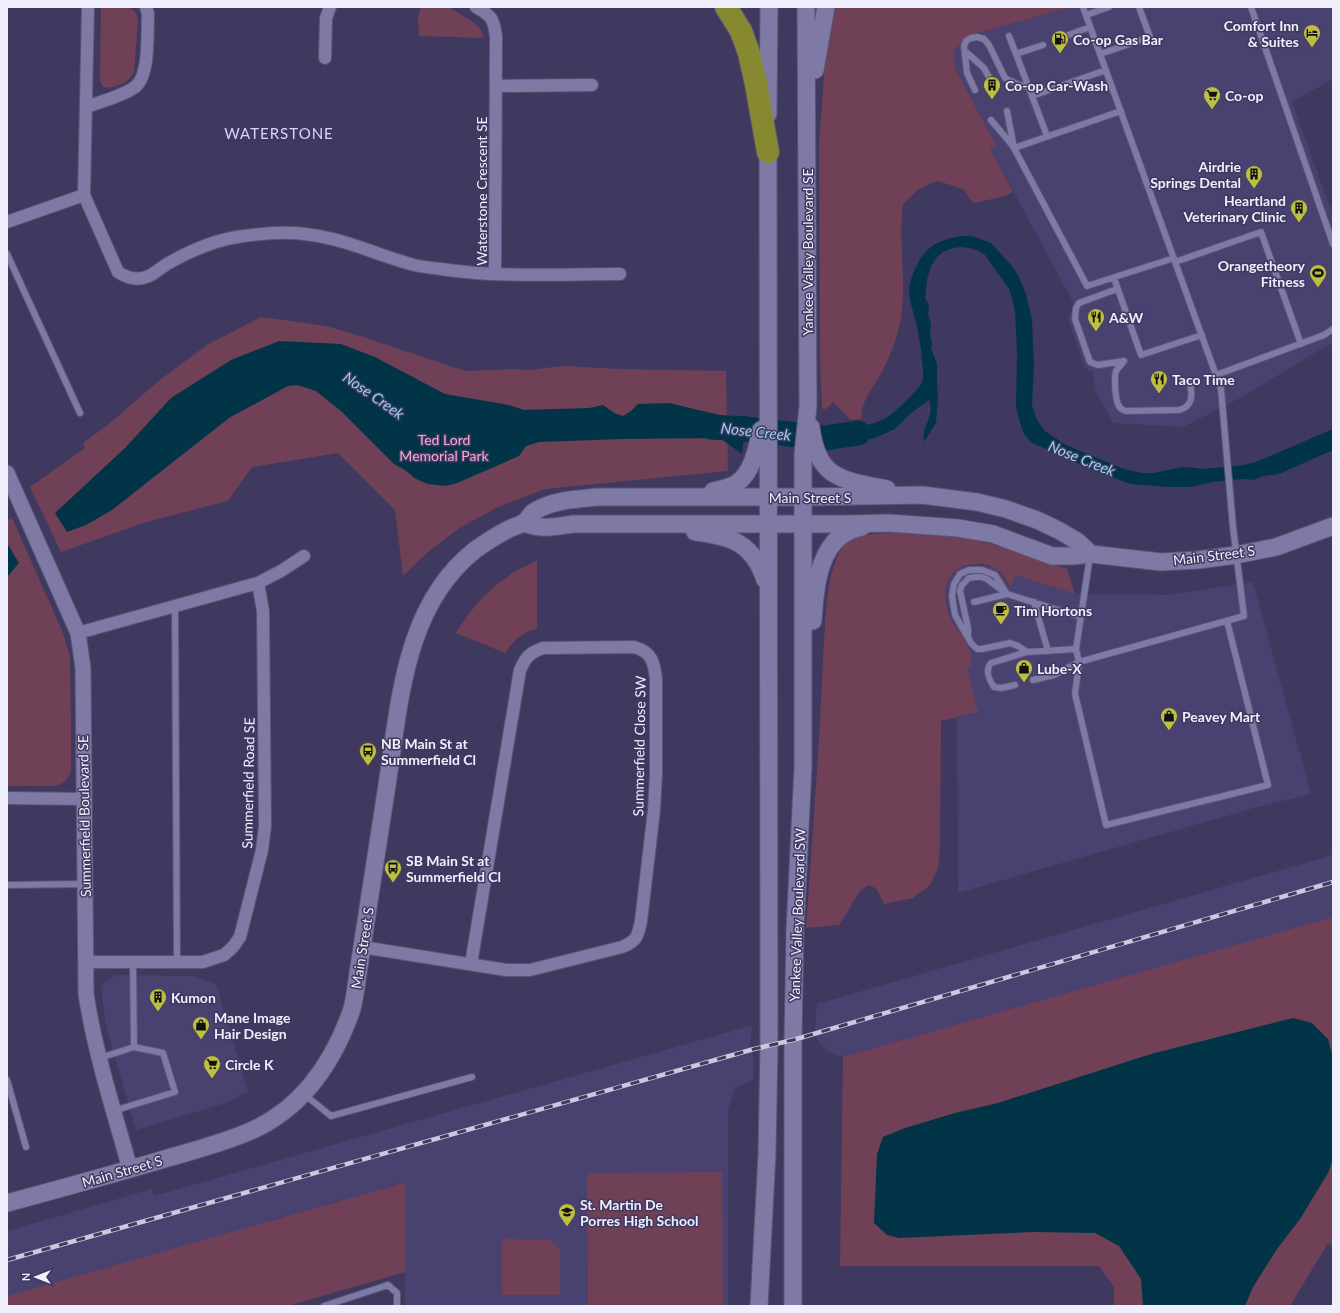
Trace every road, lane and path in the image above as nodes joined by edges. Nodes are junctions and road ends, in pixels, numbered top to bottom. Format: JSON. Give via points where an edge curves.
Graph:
{"nodes":[{"id":1,"x":88,"y":7,"type":"edge"},
{"id":2,"x":146,"y":7,"type":"edge"},
{"id":3,"x":330,"y":7,"type":"edge"},
{"id":4,"x":476,"y":7,"type":"edge"},
{"id":5,"x":726,"y":7,"type":"edge"},
{"id":6,"x":769,"y":7,"type":"edge"},
{"id":7,"x":806,"y":7,"type":"edge"},
{"id":8,"x":826,"y":7,"type":"edge"},
{"id":9,"x":1083,"y":7,"type":"edge"},
{"id":10,"x":1109,"y":7,"type":"edge"},
{"id":11,"x":1139,"y":7,"type":"edge"},
{"id":12,"x":1251,"y":7,"type":"edge"},
{"id":13,"x":1086,"y":15,"type":"junction"},
{"id":14,"x":1090,"y":27,"type":"junction"},
{"id":15,"x":1009,"y":36,"type":"dead end"},
{"id":16,"x":1055,"y":40,"type":"dead end"},
{"id":17,"x":1043,"y":45,"type":"dead end"},
{"id":18,"x":965,"y":51,"type":"junction"},
{"id":19,"x":1016,"y":54,"type":"junction"},
{"id":20,"x":1100,"y":54,"type":"junction"},
{"id":21,"x":325,"y":58,"type":"dead end"},
{"id":22,"x":1106,"y":70,"type":"junction"},
{"id":23,"x":991,"y":81,"type":"dead end"},
{"id":24,"x":592,"y":85,"type":"dead end"},
{"id":25,"x":496,"y":86,"type":"junction"},
{"id":26,"x":1027,"y":87,"type":"junction"},
{"id":27,"x":975,"y":90,"type":"dead end"},
{"id":28,"x":1032,"y":96,"type":"junction"},
{"id":29,"x":86,"y":107,"type":"junction"},
{"id":30,"x":1007,"y":111,"type":"dead end"},
{"id":31,"x":1121,"y":111,"type":"junction"},
{"id":32,"x":991,"y":120,"type":"dead end"},
{"id":33,"x":806,"y":121,"type":"junction"},
{"id":34,"x":1047,"y":136,"type":"junction"},
{"id":35,"x":1014,"y":148,"type":"junction"},
{"id":36,"x":768,"y":152,"type":"junction"},
{"id":37,"x":84,"y":195,"type":"junction"},
{"id":38,"x":7,"y":222,"type":"edge"},
{"id":39,"x":1333,"y":244,"type":"edge"},
{"id":40,"x":7,"y":254,"type":"edge"},
{"id":41,"x":1175,"y":260,"type":"junction"},
{"id":42,"x":495,"y":274,"type":"junction"},
{"id":43,"x":620,"y":274,"type":"dead end"},
{"id":44,"x":1114,"y":278,"type":"junction"},
{"id":45,"x":1117,"y":289,"type":"junction"},
{"id":46,"x":1333,"y":329,"type":"edge"},
{"id":47,"x":1202,"y":335,"type":"junction"},
{"id":48,"x":1301,"y":344,"type":"junction"},
{"id":49,"x":1216,"y":375,"type":"junction"},
{"id":50,"x":1190,"y":384,"type":"dead end"},
{"id":51,"x":768,"y":406,"type":"junction"},
{"id":52,"x":808,"y":406,"type":"junction"},
{"id":53,"x":80,"y":413,"type":"dead end"},
{"id":54,"x":7,"y":474,"type":"edge"},
{"id":55,"x":922,"y":495,"type":"junction"},
{"id":56,"x":692,"y":496,"type":"junction"},
{"id":57,"x":768,"y":497,"type":"junction"},
{"id":58,"x":803,"y":497,"type":"junction"},
{"id":59,"x":524,"y":523,"type":"junction"},
{"id":60,"x":889,"y":523,"type":"junction"},
{"id":61,"x":620,"y":524,"type":"junction"},
{"id":62,"x":768,"y":524,"type":"junction"},
{"id":63,"x":803,"y":524,"type":"junction"},
{"id":64,"x":1333,"y":526,"type":"edge"},
{"id":65,"x":1091,"y":554,"type":"junction"},
{"id":66,"x":1236,"y":555,"type":"junction"},
{"id":67,"x":304,"y":556,"type":"dead end"},
{"id":68,"x":258,"y":583,"type":"junction"},
{"id":69,"x":768,"y":590,"type":"junction"},
{"id":70,"x":1007,"y":594,"type":"junction"},
{"id":71,"x":974,"y":602,"type":"dead end"},
{"id":72,"x":1034,"y":602,"type":"junction"},
{"id":73,"x":174,"y":606,"type":"junction"},
{"id":74,"x":1081,"y":617,"type":"junction"},
{"id":75,"x":1227,"y":621,"type":"junction"},
{"id":76,"x":78,"y":633,"type":"junction"},
{"id":77,"x":968,"y":636,"type":"junction"},
{"id":78,"x":1076,"y":649,"type":"junction"},
{"id":79,"x":1048,"y":651,"type":"junction"},
{"id":80,"x":1027,"y":652,"type":"junction"},
{"id":81,"x":1079,"y":662,"type":"junction"},
{"id":82,"x":1033,"y":680,"type":"dead end"},
{"id":83,"x":1015,"y":685,"type":"dead end"},
{"id":84,"x":803,"y":767,"type":"junction"},
{"id":85,"x":7,"y":798,"type":"edge"},
{"id":86,"x":84,"y":799,"type":"junction"},
{"id":87,"x":85,"y":884,"type":"junction"},
{"id":88,"x":7,"y":885,"type":"edge"},
{"id":89,"x":362,"y":947,"type":"junction"},
{"id":90,"x":85,"y":962,"type":"junction"},
{"id":91,"x":133,"y":962,"type":"junction"},
{"id":92,"x":177,"y":962,"type":"junction"},
{"id":93,"x":472,"y":964,"type":"junction"},
{"id":94,"x":134,"y":1047,"type":"junction"},
{"id":95,"x":99,"y":1058,"type":"junction"},
{"id":96,"x":472,"y":1076,"type":"dead end"},
{"id":97,"x":7,"y":1080,"type":"edge"},
{"id":98,"x":304,"y":1094,"type":"junction"},
{"id":99,"x":113,"y":1111,"type":"junction"},
{"id":100,"x":26,"y":1147,"type":"dead end"},
{"id":101,"x":130,"y":1169,"type":"junction"},
{"id":102,"x":7,"y":1203,"type":"edge"},
{"id":103,"x":324,"y":1306,"type":"edge"},
{"id":104,"x":397,"y":1306,"type":"edge"},
{"id":105,"x":760,"y":1306,"type":"edge"},
{"id":106,"x":793,"y":1306,"type":"edge"}],
"edges":[{"from":1,"to":29,"type":"street","name":"Waterstone Crescent SE"},
{"from":2,"to":29,"type":"street","via":[[146,62],[143,77],[136,86],[126,92]]},
{"from":3,"to":21,"type":"street","via":[[326,18]]},
{"from":4,"to":25,"type":"street","name":"Waterstone Crescent SE","via":[[488,14],[495,24]]},
{"from":5,"to":36,"type":"highway","via":[[741,31],[749,53]]},
{"from":6,"to":36,"type":"main road"},
{"from":7,"to":33,"type":"main road","name":"Yankee Valley Boulevard SE"},
{"from":8,"to":33,"type":"main road"},
{"from":9,"to":13,"type":"lane"},
{"from":10,"to":13,"type":"lane"},
{"from":11,"to":20,"type":"lane","via":[[1150,37]]},
{"from":12,"to":39,"type":"lane"},
{"from":13,"to":14,"type":"lane"},
{"from":14,"to":16,"type":"lane"},
{"from":14,"to":20,"type":"lane"},
{"from":15,"to":19,"type":"lane"},
{"from":17,"to":19,"type":"lane"},
{"from":18,"to":23,"type":"lane","via":[[984,68]]},
{"from":18,"to":26,"type":"lane","via":[[966,41],[977,37],[984,39],[1005,78]]},
{"from":18,"to":27,"type":"lane","via":[[967,72]]},
{"from":19,"to":26,"type":"lane"},
{"from":20,"to":22,"type":"lane"},
{"from":22,"to":28,"type":"lane"},
{"from":22,"to":31,"type":"lane"},
{"from":24,"to":25,"type":"street"},
{"from":25,"to":42,"type":"street","name":"Waterstone Crescent SE"},
{"from":26,"to":28,"type":"lane"},
{"from":28,"to":34,"type":"lane"},
{"from":29,"to":37,"type":"street","name":"Waterstone Crescent SE"},
{"from":30,"to":35,"type":"lane"},
{"from":31,"to":34,"type":"lane"},
{"from":31,"to":41,"type":"lane"},
{"from":32,"to":35,"type":"lane"},
{"from":33,"to":52,"type":"main road","name":"Yankee Valley Boulevard SE"},
{"from":34,"to":35,"type":"lane"},
{"from":35,"to":44,"type":"lane","via":[[1087,286]]},
{"from":36,"to":51,"type":"main road"},
{"from":37,"to":38,"type":"street"},
{"from":37,"to":42,"type":"street","name":"Waterstone Crescent SE","via":[[118,272],[126,278],[149,276],[185,254],[214,242],[243,236],[292,233],[344,242],[415,265],[468,273]]},
{"from":40,"to":53,"type":"lane"},
{"from":41,"to":44,"type":"lane"},
{"from":41,"to":47,"type":"lane"},
{"from":41,"to":48,"type":"lane","via":[[1261,232]]},
{"from":42,"to":43,"type":"street"},
{"from":44,"to":45,"type":"lane"},
{"from":45,"to":47,"type":"lane","via":[[1141,355]]},
{"from":45,"to":50,"type":"lane","via":[[1079,303],[1075,319],[1090,362],[1098,365],[1124,361],[1116,371],[1115,377],[1119,407],[1126,411],[1183,409],[1192,397]]},
{"from":46,"to":48,"type":"lane"},
{"from":47,"to":49,"type":"lane"},
{"from":48,"to":49,"type":"lane"},
{"from":49,"to":66,"type":"lane","via":[[1222,389]]},
{"from":51,"to":56,"type":"main road","via":[[756,452],[746,475],[732,486]]},
{"from":51,"to":57,"type":"main road"},
{"from":52,"to":55,"type":"main road","via":[[817,453],[826,468],[848,480]]},
{"from":52,"to":58,"type":"main road","name":"Yankee Valley Boulevard SE","via":[[803,454]]},
{"from":54,"to":76,"type":"street","name":"Summerfield Boulevard SE"},
{"from":55,"to":58,"type":"main road","name":"Main Street S"},
{"from":55,"to":65,"type":"main road","name":"Main Street S","via":[[1006,509],[1058,530],[1077,541]]},
{"from":56,"to":57,"type":"main road","name":"Main Street S"},
{"from":56,"to":59,"type":"main road","name":"Main Street S","via":[[597,497],[571,500],[534,511]]},
{"from":57,"to":58,"type":"main road","name":"Main Street S"},
{"from":57,"to":62,"type":"main road","name":"Yankee Valley Boulevard SW"},
{"from":58,"to":63,"type":"main road","name":"Yankee Valley Boulevard SE"},
{"from":59,"to":61,"type":"main road","name":"Main Street S","via":[[548,528],[574,524]]},
{"from":59,"to":89,"type":"main road","name":"Main Street S","via":[[491,538],[459,564],[441,586],[416,636],[402,686]]},
{"from":60,"to":63,"type":"main road","name":"Main Street S"},
{"from":60,"to":65,"type":"main road","name":"Main Street S","via":[[976,530],[1052,556]]},
{"from":60,"to":84,"type":"main road","via":[[858,528],[846,533],[831,545],[822,563],[813,617]]},
{"from":61,"to":62,"type":"main road","name":"Main Street S"},
{"from":61,"to":69,"type":"main road","via":[[709,534],[734,541],[745,547],[756,560]]},
{"from":62,"to":63,"type":"main road","name":"Main Street S"},
{"from":62,"to":69,"type":"main road","name":"Yankee Valley Boulevard SW"},
{"from":63,"to":84,"type":"main road","name":"Yankee Valley Boulevard SW"},
{"from":64,"to":66,"type":"main road","name":"Main Street S","via":[[1276,547]]},
{"from":65,"to":66,"type":"main road","name":"Main Street S","via":[[1161,562]]},
{"from":65,"to":74,"type":"lane"},
{"from":66,"to":75,"type":"lane","via":[[1244,616]]},
{"from":67,"to":68,"type":"street"},
{"from":68,"to":73,"type":"street"},
{"from":68,"to":92,"type":"street","name":"Summerfield Road SE","via":[[263,611],[265,826],[262,850],[240,934],[233,947],[224,955],[203,962]]},
{"from":69,"to":105,"type":"main road","name":"Yankee Valley Boulevard SW","via":[[769,1095]]},
{"from":70,"to":71,"type":"lane"},
{"from":70,"to":72,"type":"lane"},
{"from":70,"to":77,"type":"lane","via":[[981,577],[975,577],[962,585],[960,590]]},
{"from":70,"to":77,"type":"lane","via":[[995,575],[982,570],[969,570],[960,574],[954,584],[953,606],[955,615]]},
{"from":72,"to":74,"type":"lane"},
{"from":72,"to":79,"type":"lane"},
{"from":73,"to":76,"type":"street"},
{"from":73,"to":92,"type":"lane"},
{"from":74,"to":78,"type":"lane"},
{"from":75,"to":81,"type":"lane"},
{"from":75,"to":81,"type":"lane","via":[[1268,785],[1106,825],[1075,694]]},
{"from":76,"to":86,"type":"street","name":"Summerfield Boulevard SE","via":[[83,668]]},
{"from":77,"to":80,"type":"lane","via":[[977,649],[1010,643]]},
{"from":78,"to":79,"type":"lane"},
{"from":78,"to":81,"type":"lane"},
{"from":79,"to":80,"type":"lane"},
{"from":80,"to":83,"type":"lane","via":[[991,663],[988,667],[990,682],[994,687]]},
{"from":81,"to":82,"type":"lane","via":[[1054,675]]},
{"from":84,"to":106,"type":"main road","name":"Yankee Valley Boulevard SW","via":[[792,1040]]},
{"from":85,"to":86,"type":"street"},
{"from":86,"to":87,"type":"street","name":"Summerfield Boulevard SE"},
{"from":87,"to":88,"type":"lane"},
{"from":87,"to":90,"type":"street","name":"Summerfield Boulevard SE"},
{"from":89,"to":93,"type":"street","name":"Summerfield Close SW"},
{"from":89,"to":98,"type":"main road","name":"Main Street S","via":[[349,1017],[339,1042],[324,1068]]},
{"from":90,"to":91,"type":"street","name":"Summerfield Road SE"},
{"from":90,"to":95,"type":"street","name":"Summerfield Boulevard SE","via":[[90,1024]]},
{"from":91,"to":92,"type":"street","name":"Summerfield Road SE"},
{"from":91,"to":94,"type":"lane"},
{"from":93,"to":93,"type":"street","name":"Summerfield Close SW","via":[[520,670],[524,660],[543,648],[634,647],[643,650],[650,656],[655,667],[656,774],[643,905],[635,940],[622,947],[530,970],[506,970]]},
{"from":94,"to":95,"type":"lane"},
{"from":94,"to":99,"type":"lane","via":[[163,1053],[175,1092]]},
{"from":95,"to":99,"type":"street","name":"Summerfield Boulevard SE"},
{"from":96,"to":98,"type":"lane","via":[[331,1116]]},
{"from":97,"to":100,"type":"lane"},
{"from":98,"to":101,"type":"main road","name":"Main Street S","via":[[272,1120],[253,1130]]},
{"from":99,"to":101,"type":"street","name":"Summerfield Boulevard SE"},
{"from":101,"to":102,"type":"main road","name":"Main Street S"},
{"from":103,"to":104,"type":"lane","via":[[388,1285],[397,1293]]}]}
